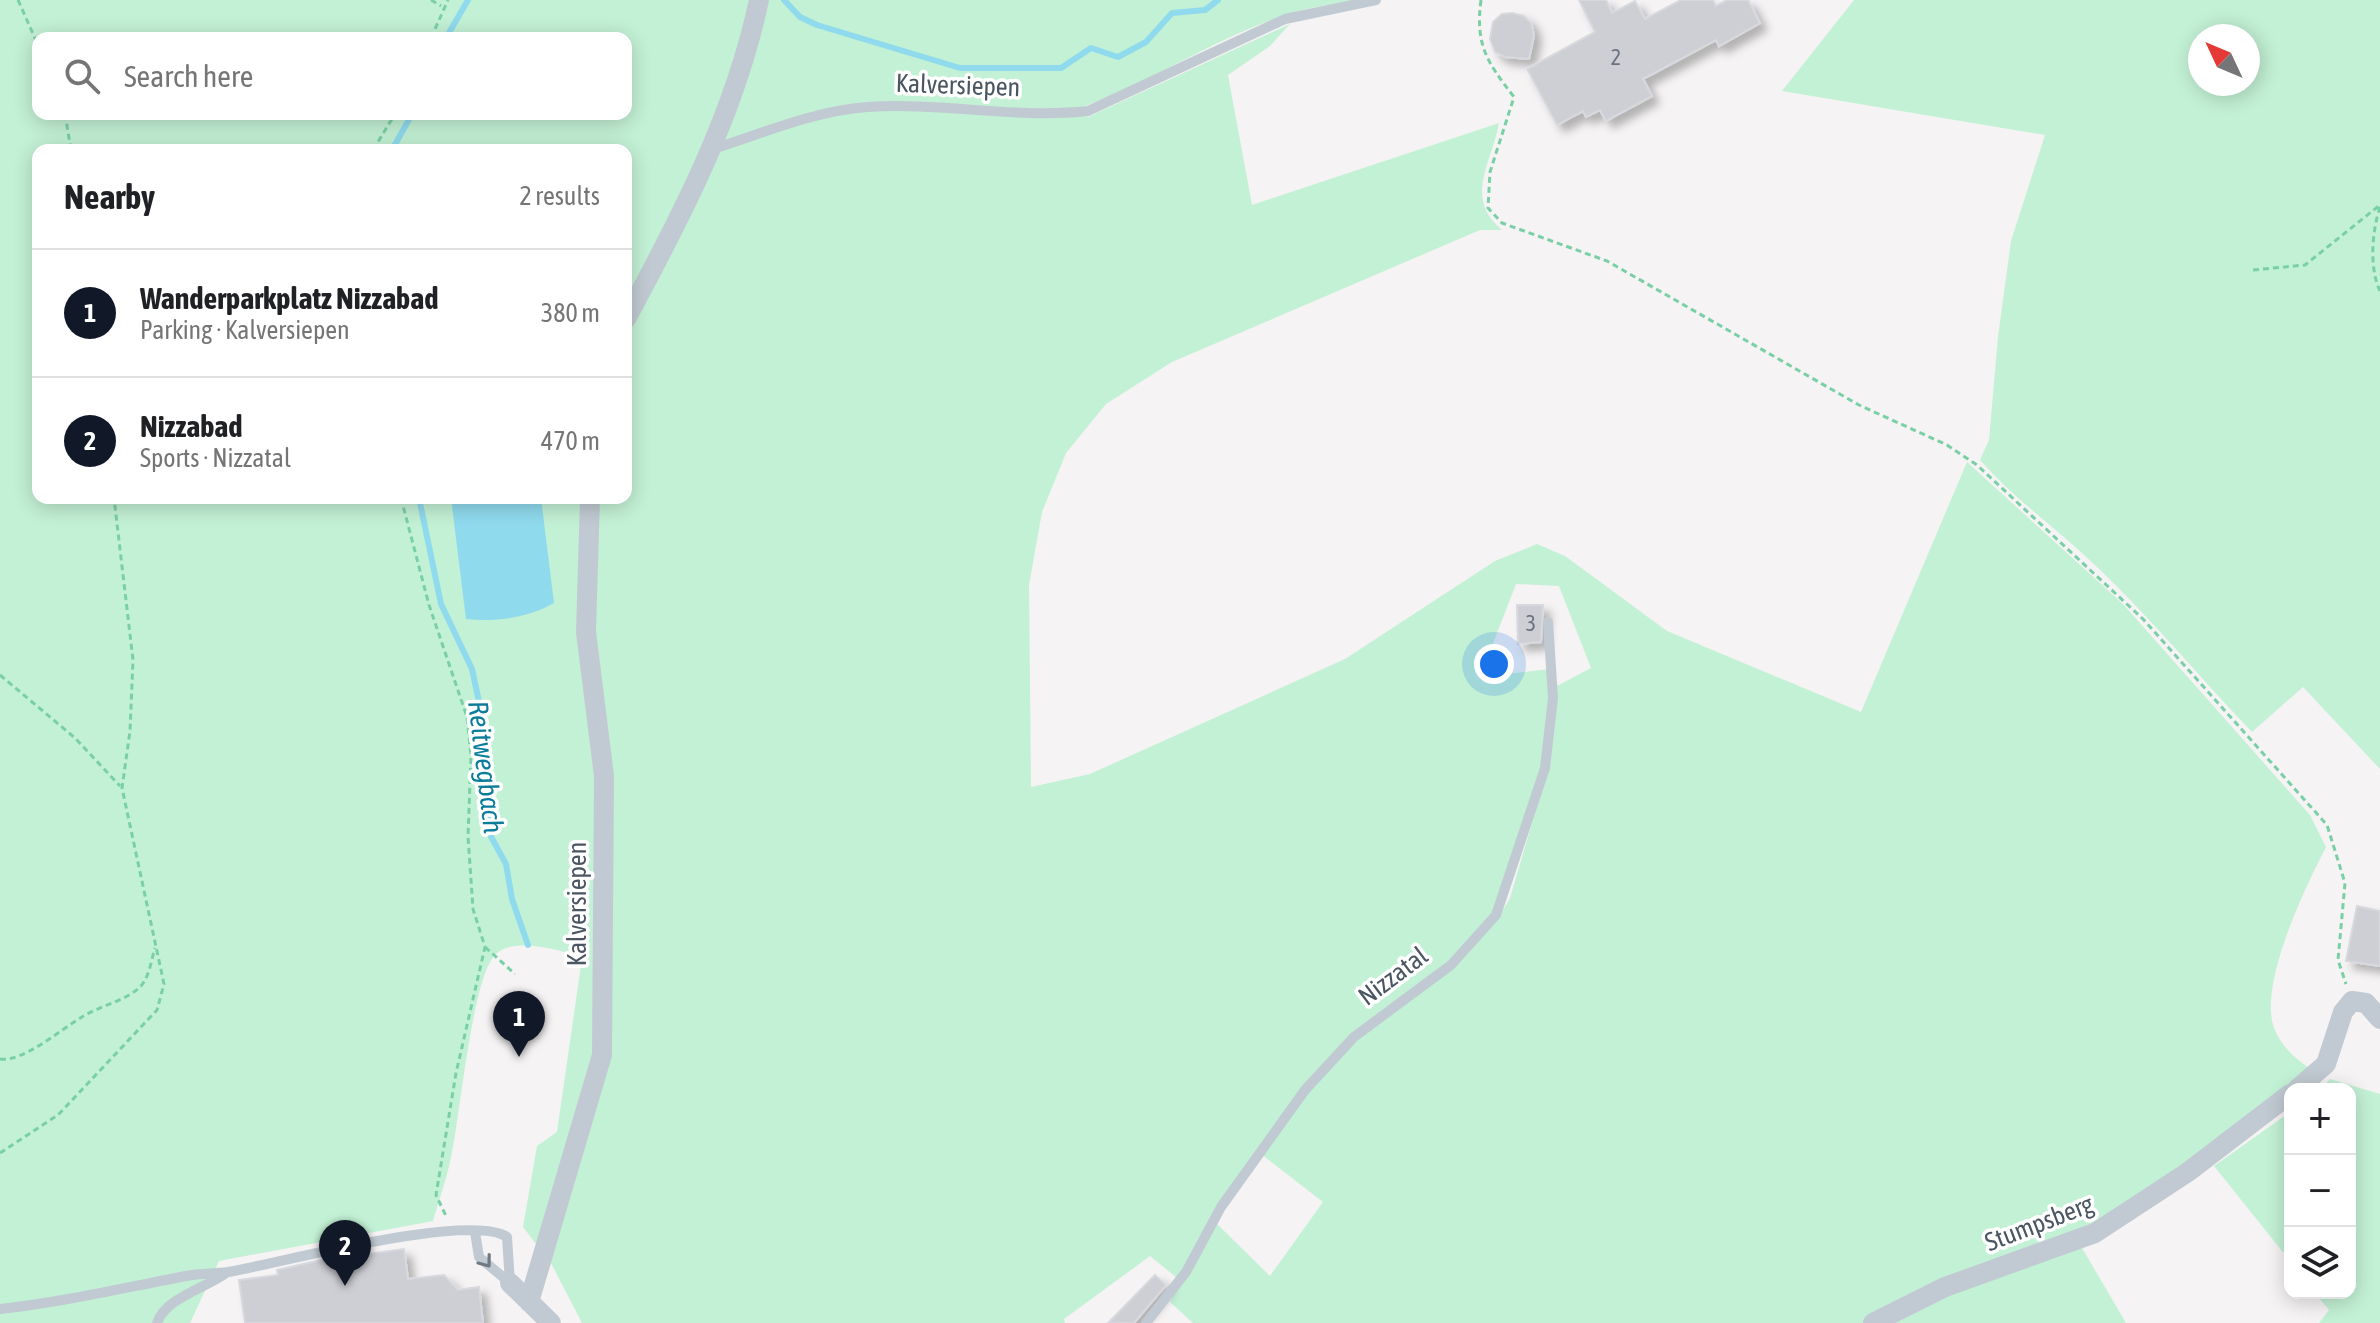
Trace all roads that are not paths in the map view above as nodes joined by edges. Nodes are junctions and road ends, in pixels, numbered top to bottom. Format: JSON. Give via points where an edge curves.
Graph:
{"nodes":[{"id":1,"x":759,"y":0,"type":"edge"},
{"id":2,"x":1376,"y":0,"type":"edge"},
{"id":3,"x":711,"y":150,"type":"junction"},
{"id":4,"x":632,"y":308,"type":"edge"},
{"id":5,"x":590,"y":504,"type":"edge"},
{"id":6,"x":1548,"y":622,"type":"dead end"},
{"id":7,"x":2380,"y":1019,"type":"edge"},
{"id":8,"x":2304,"y":1083,"type":"edge"},
{"id":9,"x":2284,"y":1099,"type":"edge"},
{"id":10,"x":475,"y":1232,"type":"junction"},
{"id":11,"x":226,"y":1273,"type":"junction"},
{"id":12,"x":510,"y":1283,"type":"junction"},
{"id":13,"x":529,"y":1302,"type":"junction"},
{"id":14,"x":0,"y":1309,"type":"edge"},
{"id":15,"x":157,"y":1323,"type":"edge"},
{"id":16,"x":551,"y":1323,"type":"edge"},
{"id":17,"x":1146,"y":1323,"type":"edge"},
{"id":18,"x":1873,"y":1323,"type":"edge"}],
"edges":[{"from":1,"to":3,"type":"street"},
{"from":2,"to":3,"type":"lane","name":"Kalversiepen","via":[[1285,19],[1088,111],[868,107],[825,113]]},
{"from":3,"to":4,"type":"street"},
{"from":5,"to":13,"type":"street","name":"Kalversiepen","via":[[586,632],[604,776],[602,1055]]},
{"from":6,"to":17,"type":"lane","name":"Nizzatal","via":[[1553,698],[1545,768],[1496,915],[1451,965],[1354,1037],[1305,1090],[1221,1207],[1177,1285]]},
{"from":7,"to":8,"type":"street","via":[[2366,1003],[2352,1001],[2343,1012],[2326,1064]]},
{"from":9,"to":18,"type":"street","name":"Stumpsberg","via":[[2156,1195],[2095,1233],[1945,1287]]},
{"from":10,"to":11,"type":"lane"},
{"from":10,"to":12,"type":"lane","one_way":true,"via":[[479,1257]]},
{"from":10,"to":12,"type":"lane","via":[[498,1231],[507,1237]]},
{"from":11,"to":14,"type":"lane"},
{"from":11,"to":15,"type":"lane","via":[[162,1311]]},
{"from":12,"to":13,"type":"street"},
{"from":13,"to":16,"type":"street"}]}
